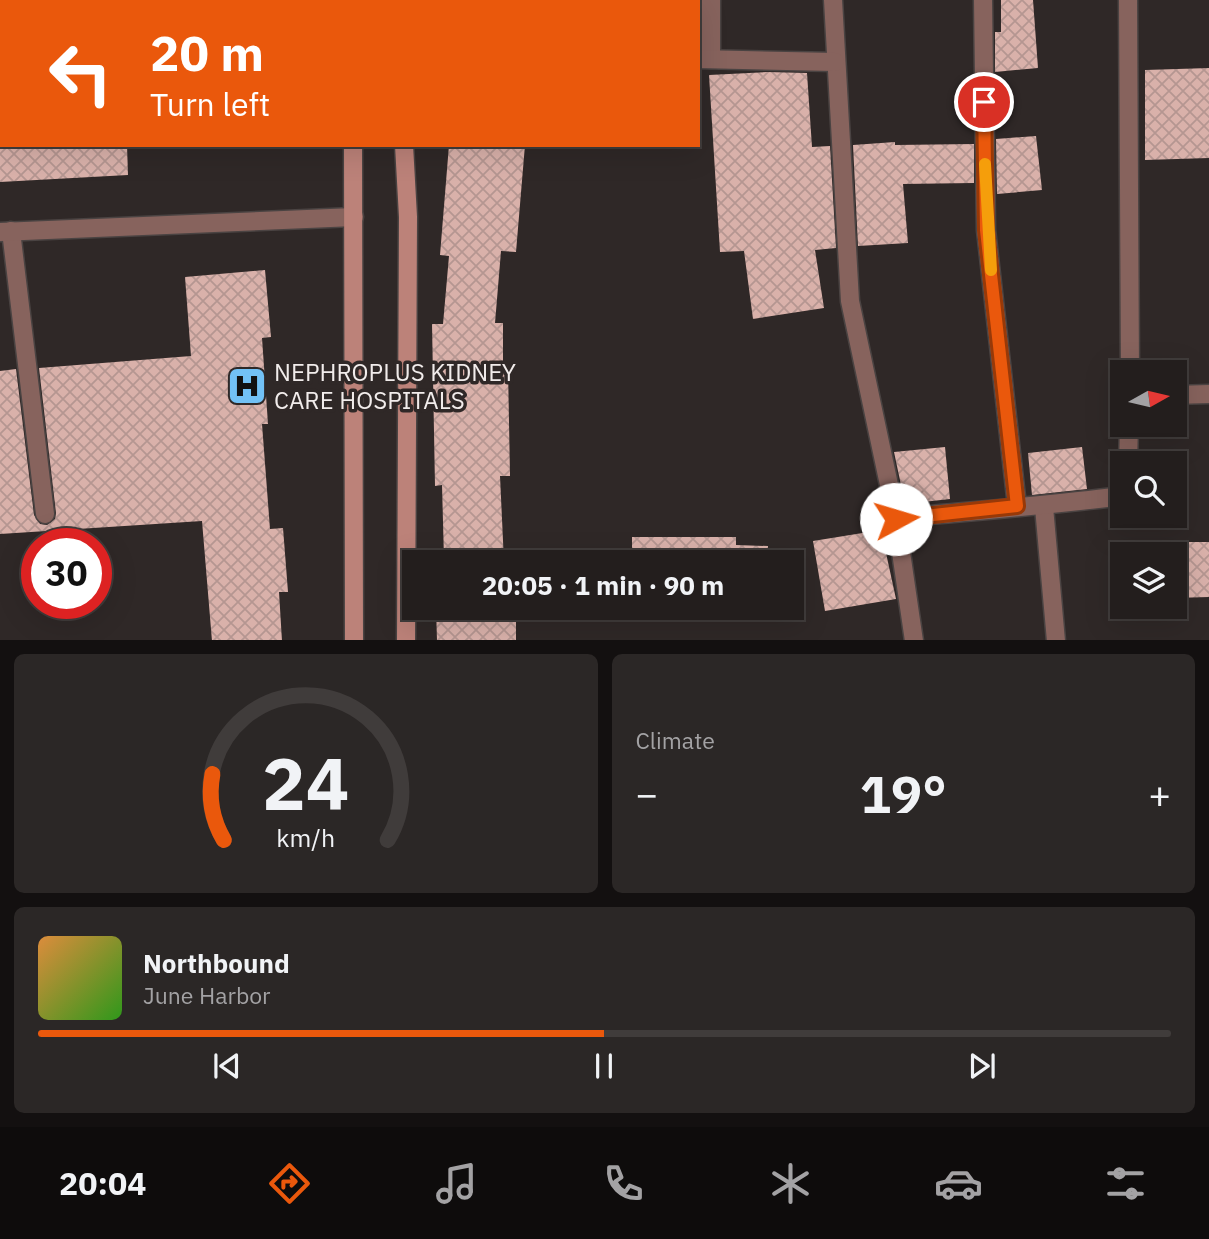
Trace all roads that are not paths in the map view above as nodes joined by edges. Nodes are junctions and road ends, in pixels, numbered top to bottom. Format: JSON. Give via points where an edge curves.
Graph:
{"nodes":[{"id":1,"x":711,"y":0,"type":"edge"},
{"id":2,"x":833,"y":0,"type":"edge"},
{"id":3,"x":983,"y":0,"type":"edge"},
{"id":4,"x":1128,"y":0,"type":"edge"},
{"id":5,"x":705,"y":59,"type":"edge"},
{"id":6,"x":835,"y":62,"type":"junction"},
{"id":7,"x":353,"y":147,"type":"edge"},
{"id":8,"x":404,"y":147,"type":"edge"},
{"id":9,"x":354,"y":217,"type":"junction"},
{"id":10,"x":6,"y":231,"type":"edge"},
{"id":11,"x":1130,"y":360,"type":"edge"},
{"id":12,"x":1209,"y":394,"type":"edge"},
{"id":13,"x":1187,"y":395,"type":"edge"},
{"id":14,"x":1110,"y":498,"type":"edge"},
{"id":15,"x":1017,"y":506,"type":"junction"},
{"id":16,"x":1044,"y":507,"type":"junction"},
{"id":17,"x":45,"y":513,"type":"dead end"},
{"id":18,"x":896,"y":519,"type":"junction"},
{"id":19,"x":354,"y":640,"type":"edge"},
{"id":20,"x":406,"y":640,"type":"edge"},
{"id":21,"x":914,"y":640,"type":"edge"},
{"id":22,"x":1056,"y":640,"type":"edge"}],
"edges":[{"from":1,"to":5,"type":"street"},
{"from":2,"to":6,"type":"street"},
{"from":3,"to":15,"type":"street","via":[[986,230]]},
{"from":4,"to":11,"type":"street"},
{"from":5,"to":6,"type":"street"},
{"from":6,"to":18,"type":"street","via":[[850,301]]},
{"from":7,"to":9,"type":"main road"},
{"from":8,"to":20,"type":"main road","via":[[408,217]]},
{"from":9,"to":10,"type":"street"},
{"from":9,"to":19,"type":"main road"},
{"from":10,"to":17,"type":"street"},
{"from":12,"to":13,"type":"street"},
{"from":14,"to":16,"type":"street"},
{"from":15,"to":16,"type":"street"},
{"from":15,"to":18,"type":"street"},
{"from":16,"to":22,"type":"street"},
{"from":18,"to":21,"type":"street"}]}
